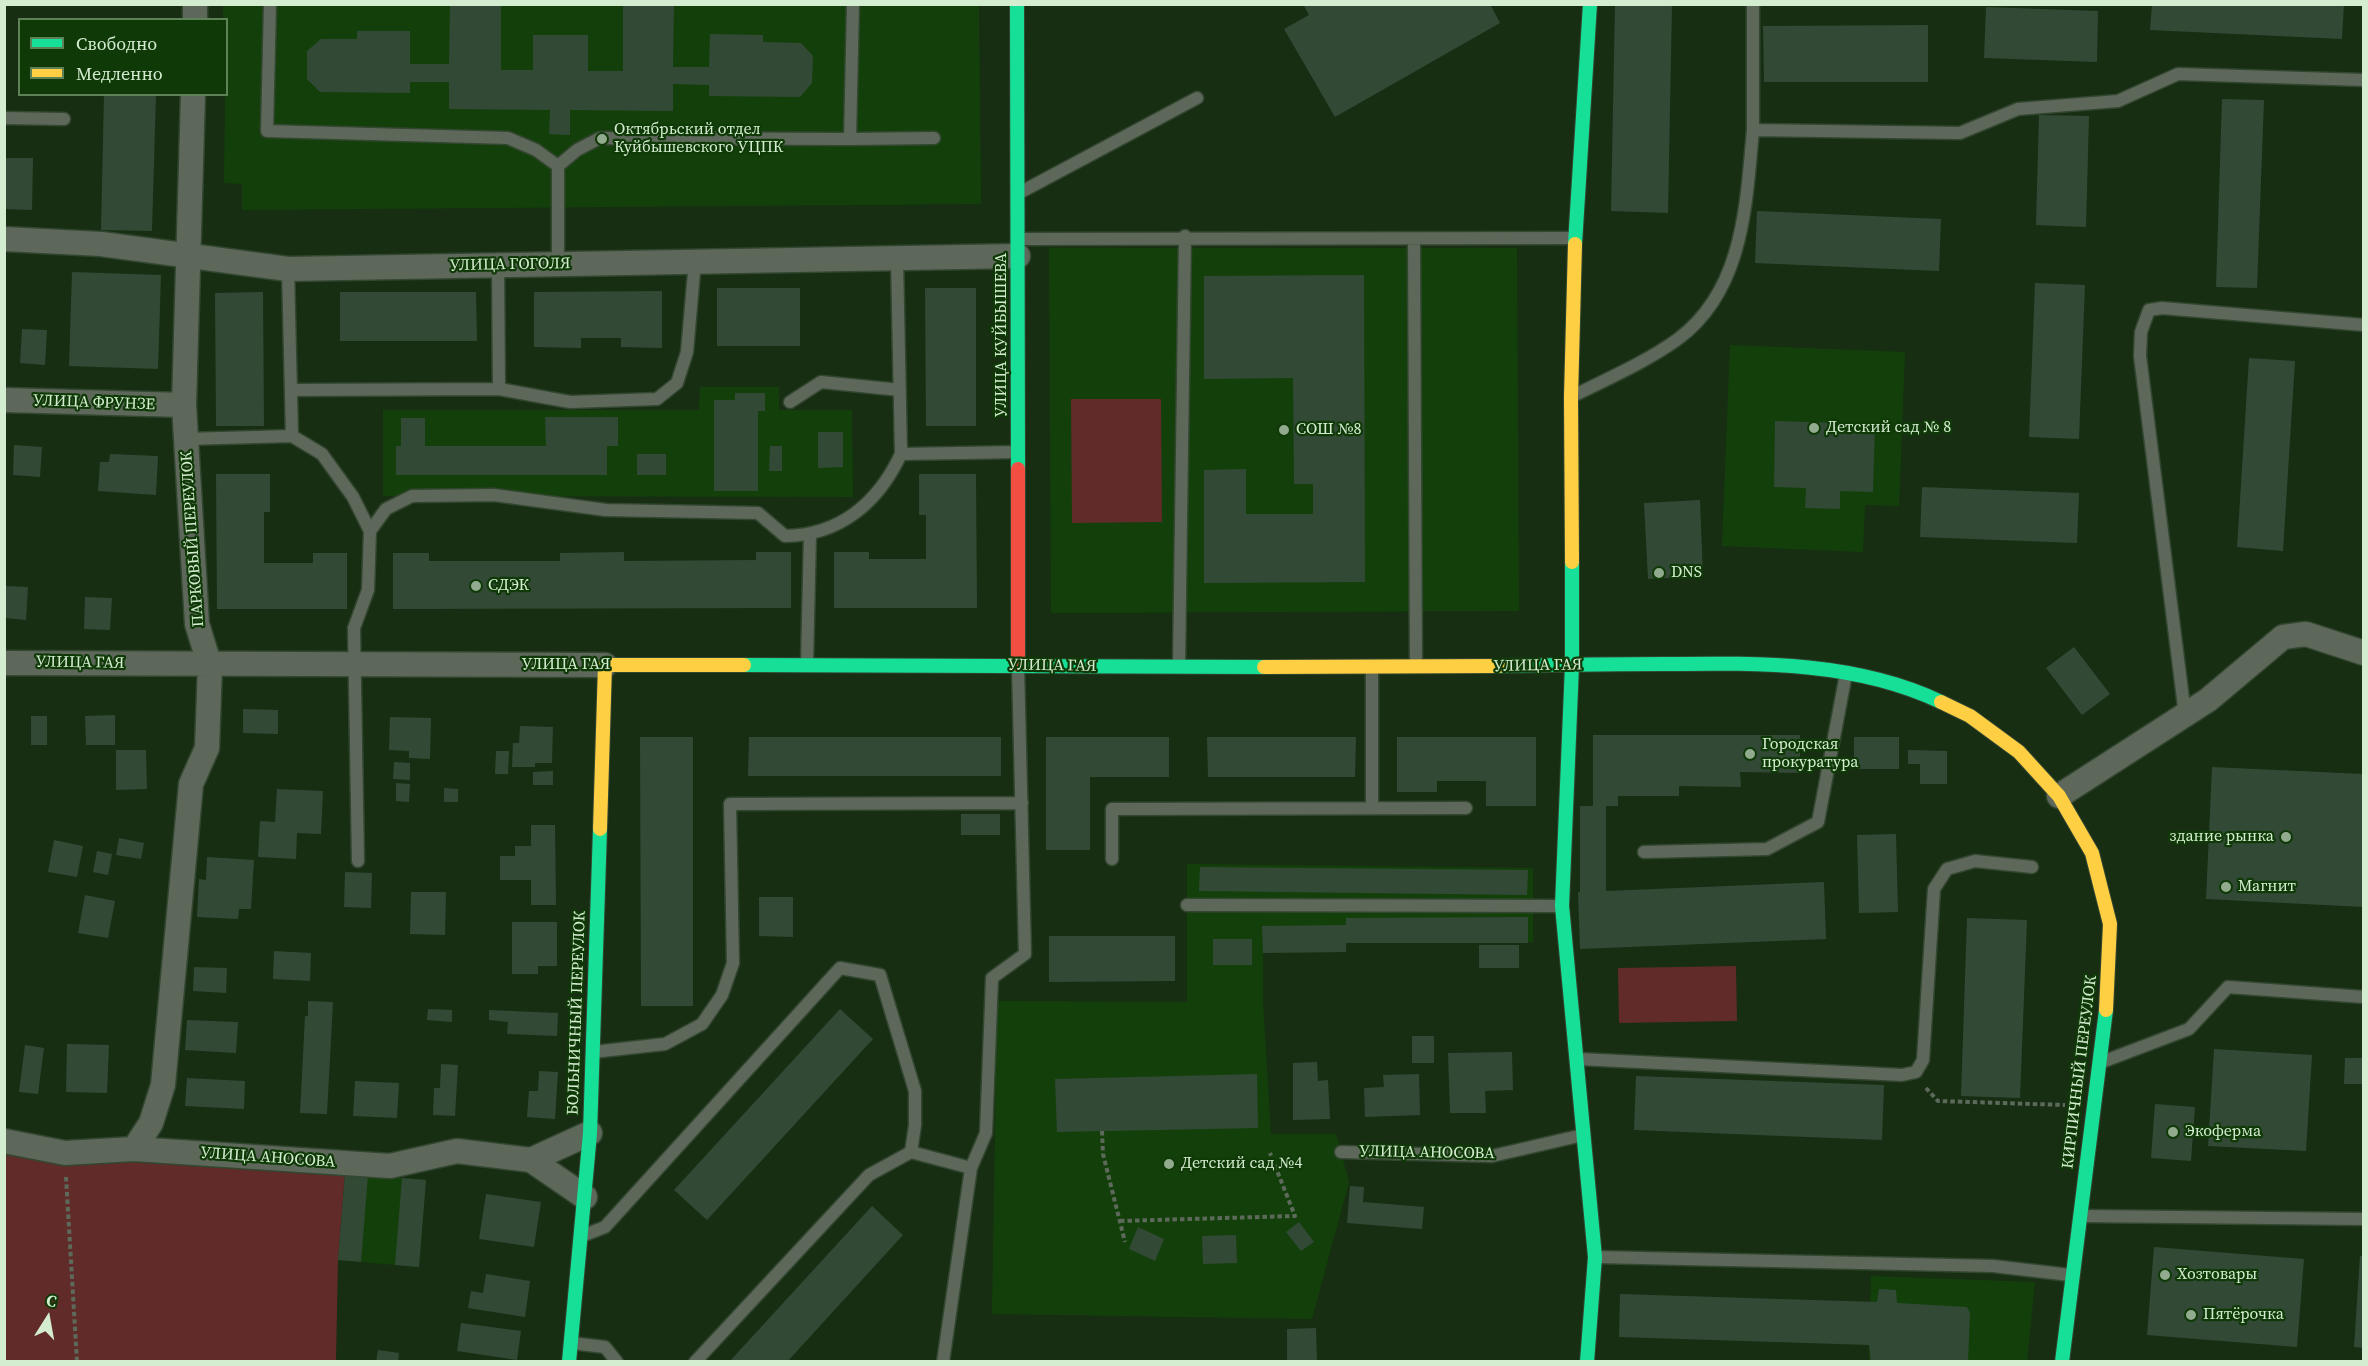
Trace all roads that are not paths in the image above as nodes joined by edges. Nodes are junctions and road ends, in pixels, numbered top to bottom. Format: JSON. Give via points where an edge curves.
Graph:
{"nodes":[{"id":1,"x":270,"y":4,"type":"edge"},
{"id":2,"x":853,"y":4,"type":"edge"},
{"id":3,"x":1017,"y":4,"type":"edge"},
{"id":4,"x":1590,"y":4,"type":"edge"},
{"id":5,"x":1754,"y":4,"type":"edge"},
{"id":6,"x":2364,"y":80,"type":"edge"},
{"id":7,"x":193,"y":96,"type":"edge"},
{"id":8,"x":1197,"y":98,"type":"dead end"},
{"id":9,"x":4,"y":118,"type":"edge"},
{"id":10,"x":64,"y":119,"type":"dead end"},
{"id":11,"x":1753,"y":130,"type":"junction"},
{"id":12,"x":934,"y":138,"type":"dead end"},
{"id":13,"x":850,"y":139,"type":"junction"},
{"id":14,"x":558,"y":166,"type":"junction"},
{"id":15,"x":1018,"y":194,"type":"junction"},
{"id":16,"x":1185,"y":237,"type":"junction"},
{"id":17,"x":1575,"y":238,"type":"junction"},
{"id":18,"x":4,"y":239,"type":"edge"},
{"id":19,"x":1414,"y":239,"type":"junction"},
{"id":20,"x":1018,"y":247,"type":"junction"},
{"id":21,"x":189,"y":255,"type":"junction"},
{"id":22,"x":897,"y":258,"type":"junction"},
{"id":23,"x":695,"y":261,"type":"junction"},
{"id":24,"x":558,"y":264,"type":"junction"},
{"id":25,"x":498,"y":265,"type":"junction"},
{"id":26,"x":288,"y":269,"type":"junction"},
{"id":27,"x":2364,"y":325,"type":"edge"},
{"id":28,"x":499,"y":389,"type":"junction"},
{"id":29,"x":291,"y":390,"type":"junction"},
{"id":30,"x":900,"y":390,"type":"junction"},
{"id":31,"x":1570,"y":397,"type":"junction"},
{"id":32,"x":4,"y":400,"type":"edge"},
{"id":33,"x":790,"y":402,"type":"dead end"},
{"id":34,"x":184,"y":405,"type":"junction"},
{"id":35,"x":292,"y":436,"type":"junction"},
{"id":36,"x":186,"y":439,"type":"junction"},
{"id":37,"x":1019,"y":452,"type":"junction"},
{"id":38,"x":901,"y":454,"type":"junction"},
{"id":39,"x":370,"y":531,"type":"junction"},
{"id":40,"x":810,"y":536,"type":"junction"},
{"id":41,"x":2364,"y":653,"type":"edge"},
{"id":42,"x":4,"y":663,"type":"edge"},
{"id":43,"x":353,"y":665,"type":"junction"},
{"id":44,"x":604,"y":665,"type":"junction"},
{"id":45,"x":1017,"y":665,"type":"junction"},
{"id":46,"x":210,"y":666,"type":"junction"},
{"id":47,"x":807,"y":666,"type":"junction"},
{"id":48,"x":1179,"y":666,"type":"junction"},
{"id":49,"x":1572,"y":666,"type":"junction"},
{"id":50,"x":1372,"y":667,"type":"junction"},
{"id":51,"x":1416,"y":667,"type":"junction"},
{"id":52,"x":1846,"y":671,"type":"junction"},
{"id":53,"x":2185,"y":715,"type":"junction"},
{"id":54,"x":2059,"y":796,"type":"junction"},
{"id":55,"x":1022,"y":803,"type":"junction"},
{"id":56,"x":1372,"y":808,"type":"junction"},
{"id":57,"x":1466,"y":808,"type":"dead end"},
{"id":58,"x":1644,"y":852,"type":"dead end"},
{"id":59,"x":1112,"y":859,"type":"dead end"},
{"id":60,"x":358,"y":861,"type":"dead end"},
{"id":61,"x":2032,"y":867,"type":"dead end"},
{"id":62,"x":1187,"y":905,"type":"dead end"},
{"id":63,"x":1562,"y":906,"type":"junction"},
{"id":64,"x":2364,"y":997,"type":"edge"},
{"id":65,"x":593,"y":1052,"type":"junction"},
{"id":66,"x":1577,"y":1059,"type":"junction"},
{"id":67,"x":2098,"y":1064,"type":"junction"},
{"id":68,"x":590,"y":1133,"type":"junction"},
{"id":69,"x":1584,"y":1134,"type":"junction"},
{"id":70,"x":4,"y":1141,"type":"edge"},
{"id":71,"x":134,"y":1149,"type":"junction"},
{"id":72,"x":911,"y":1152,"type":"junction"},
{"id":73,"x":1341,"y":1152,"type":"dead end"},
{"id":74,"x":531,"y":1160,"type":"junction"},
{"id":75,"x":970,"y":1168,"type":"junction"},
{"id":76,"x":585,"y":1197,"type":"junction"},
{"id":77,"x":2079,"y":1216,"type":"junction"},
{"id":78,"x":2364,"y":1219,"type":"edge"},
{"id":79,"x":581,"y":1236,"type":"junction"},
{"id":80,"x":1595,"y":1257,"type":"junction"},
{"id":81,"x":2071,"y":1275,"type":"junction"},
{"id":82,"x":571,"y":1343,"type":"junction"},
{"id":83,"x":569,"y":1362,"type":"edge"},
{"id":84,"x":617,"y":1362,"type":"edge"},
{"id":85,"x":695,"y":1362,"type":"edge"},
{"id":86,"x":943,"y":1362,"type":"edge"},
{"id":87,"x":1587,"y":1362,"type":"edge"},
{"id":88,"x":2062,"y":1362,"type":"edge"}],
"edges":[{"from":1,"to":14,"type":"lane","via":[[267,131],[508,138],[536,150]]},
{"from":2,"to":13,"type":"lane"},
{"from":3,"to":15,"type":"street","name":"УЛИЦА КУЙБЫШЕВА"},
{"from":4,"to":17,"type":"street"},
{"from":5,"to":11,"type":"lane"},
{"from":6,"to":11,"type":"lane","via":[[2178,74],[2118,101],[2018,109],[1960,133]]},
{"from":7,"to":21,"type":"street","name":"ПАРКОВЫЙ ПЕРЕУЛОК"},
{"from":8,"to":15,"type":"lane"},
{"from":9,"to":10,"type":"lane"},
{"from":11,"to":31,"type":"lane","via":[[1736,255],[1719,295],[1681,337],[1656,354]]},
{"from":12,"to":13,"type":"lane"},
{"from":13,"to":14,"type":"lane","via":[[600,138]]},
{"from":14,"to":24,"type":"lane"},
{"from":15,"to":20,"type":"street","name":"УЛИЦА КУЙБЫШЕВА"},
{"from":16,"to":19,"type":"lane"},
{"from":16,"to":20,"type":"lane"},
{"from":16,"to":48,"type":"lane"},
{"from":17,"to":19,"type":"lane"},
{"from":17,"to":31,"type":"street"},
{"from":18,"to":21,"type":"street","name":"УЛИЦА ГОГОЛЯ","via":[[101,244]]},
{"from":19,"to":51,"type":"lane"},
{"from":20,"to":22,"type":"street","name":"УЛИЦА ГОГОЛЯ"},
{"from":20,"to":37,"type":"street","name":"УЛИЦА КУЙБЫШЕВА"},
{"from":21,"to":26,"type":"street","name":"УЛИЦА ГОГОЛЯ"},
{"from":21,"to":34,"type":"street","name":"ПАРКОВЫЙ ПЕРЕУЛОК"},
{"from":22,"to":23,"type":"street","name":"УЛИЦА ГОГОЛЯ"},
{"from":22,"to":30,"type":"lane"},
{"from":23,"to":24,"type":"street","name":"УЛИЦА ГОГОЛЯ"},
{"from":23,"to":28,"type":"lane","via":[[687,352],[676,383],[657,399],[570,402]]},
{"from":24,"to":25,"type":"street","name":"УЛИЦА ГОГОЛЯ"},
{"from":25,"to":26,"type":"street","name":"УЛИЦА ГОГОЛЯ"},
{"from":25,"to":28,"type":"lane"},
{"from":26,"to":29,"type":"lane"},
{"from":27,"to":53,"type":"lane","via":[[2149,310],[2141,332],[2140,356]]},
{"from":28,"to":29,"type":"lane"},
{"from":29,"to":35,"type":"lane"},
{"from":30,"to":33,"type":"lane","via":[[821,382]]},
{"from":30,"to":38,"type":"lane"},
{"from":31,"to":49,"type":"street"},
{"from":32,"to":34,"type":"street","name":"УЛИЦА ФРУНЗЕ"},
{"from":34,"to":36,"type":"street","name":"ПАРКОВЫЙ ПЕРЕУЛОК"},
{"from":35,"to":36,"type":"lane"},
{"from":35,"to":39,"type":"lane","via":[[322,454],[353,497]]},
{"from":36,"to":46,"type":"street","name":"ПАРКОВЫЙ ПЕРЕУЛОК","via":[[196,624]]},
{"from":37,"to":38,"type":"lane"},
{"from":37,"to":45,"type":"street","name":"УЛИЦА КУЙБЫШЕВА"},
{"from":38,"to":40,"type":"lane","via":[[889,479],[857,514]]},
{"from":39,"to":40,"type":"lane","via":[[386,509],[412,496],[494,495],[606,510],[758,513],[785,536]]},
{"from":39,"to":43,"type":"lane","via":[[368,590],[354,628]]},
{"from":40,"to":47,"type":"lane"},
{"from":41,"to":53,"type":"street","via":[[2306,634],[2283,638]]},
{"from":42,"to":46,"type":"street","name":"УЛИЦА ГАЯ"},
{"from":43,"to":44,"type":"street","name":"УЛИЦА ГАЯ"},
{"from":43,"to":46,"type":"street","name":"УЛИЦА ГАЯ"},
{"from":43,"to":60,"type":"lane"},
{"from":44,"to":47,"type":"street","name":"УЛИЦА ГАЯ"},
{"from":44,"to":65,"type":"street","name":"БОЛЬНИЧНЫЙ ПЕРЕУЛОК"},
{"from":45,"to":47,"type":"street","name":"УЛИЦА ГАЯ"},
{"from":45,"to":48,"type":"street","name":"УЛИЦА ГАЯ"},
{"from":45,"to":55,"type":"lane"},
{"from":46,"to":71,"type":"street","name":"ПАРКОВЫЙ ПЕРЕУЛОК","via":[[207,748],[191,784],[163,1085],[151,1123]]},
{"from":48,"to":50,"type":"street","name":"УЛИЦА ГАЯ"},
{"from":49,"to":51,"type":"street","name":"УЛИЦА ГАЯ"},
{"from":49,"to":52,"type":"street","name":"УЛИЦА ГАЯ","via":[[1737,663]]},
{"from":49,"to":63,"type":"street"},
{"from":50,"to":51,"type":"street","name":"УЛИЦА ГАЯ"},
{"from":50,"to":56,"type":"lane"},
{"from":52,"to":54,"type":"street","name":"УЛИЦА ГАЯ","via":[[1907,686],[1970,716],[2019,752]]},
{"from":52,"to":58,"type":"lane","via":[[1818,822],[1767,849]]},
{"from":53,"to":54,"type":"street"},
{"from":54,"to":67,"type":"street","name":"КИРПИЧНЫЙ ПЕРЕУЛОК","via":[[2092,853],[2110,924],[2109,990]]},
{"from":55,"to":65,"type":"lane","via":[[730,804],[733,963],[722,995],[702,1024],[665,1044]]},
{"from":55,"to":75,"type":"lane","via":[[1025,954],[992,978],[986,1133]]},
{"from":56,"to":57,"type":"lane"},
{"from":56,"to":59,"type":"lane","via":[[1112,809]]},
{"from":61,"to":66,"type":"lane","via":[[1975,861],[1947,869],[1934,889],[1923,1060],[1916,1072],[1902,1075]]},
{"from":62,"to":63,"type":"lane"},
{"from":63,"to":66,"type":"street"},
{"from":64,"to":67,"type":"lane","via":[[2228,987],[2189,1029]]},
{"from":65,"to":68,"type":"street","name":"БОЛЬНИЧНЫЙ ПЕРЕУЛОК"},
{"from":66,"to":69,"type":"street"},
{"from":67,"to":77,"type":"street","name":"КИРПИЧНЫЙ ПЕРЕУЛОК"},
{"from":68,"to":74,"type":"street"},
{"from":68,"to":76,"type":"street","name":"БОЛЬНИЧНЫЙ ПЕРЕУЛОК"},
{"from":69,"to":73,"type":"lane","name":"УЛИЦА АНОСОВА","via":[[1492,1156]]},
{"from":69,"to":80,"type":"street"},
{"from":70,"to":71,"type":"street","name":"УЛИЦА АНОСОВА","via":[[65,1153]]},
{"from":71,"to":74,"type":"street","name":"УЛИЦА АНОСОВА","via":[[390,1166],[457,1151]]},
{"from":72,"to":75,"type":"lane"},
{"from":72,"to":79,"type":"lane","via":[[915,1091],[880,975],[840,968],[605,1227]]},
{"from":72,"to":85,"type":"lane","via":[[869,1175]]},
{"from":74,"to":76,"type":"street","name":"УЛИЦА АНОСОВА"},
{"from":75,"to":86,"type":"lane"},
{"from":76,"to":79,"type":"street","name":"БОЛЬНИЧНЫЙ ПЕРЕУЛОК"},
{"from":77,"to":78,"type":"lane"},
{"from":77,"to":81,"type":"street","name":"КИРПИЧНЫЙ ПЕРЕУЛОК"},
{"from":79,"to":82,"type":"street","name":"БОЛЬНИЧНЫЙ ПЕРЕУЛОК"},
{"from":80,"to":81,"type":"lane","via":[[1993,1266]]},
{"from":80,"to":87,"type":"street"},
{"from":81,"to":88,"type":"street","name":"КИРПИЧНЫЙ ПЕРЕУЛОК"},
{"from":82,"to":83,"type":"street","name":"БОЛЬНИЧНЫЙ ПЕРЕУЛОК"},
{"from":82,"to":84,"type":"lane","via":[[605,1347]]}]}
